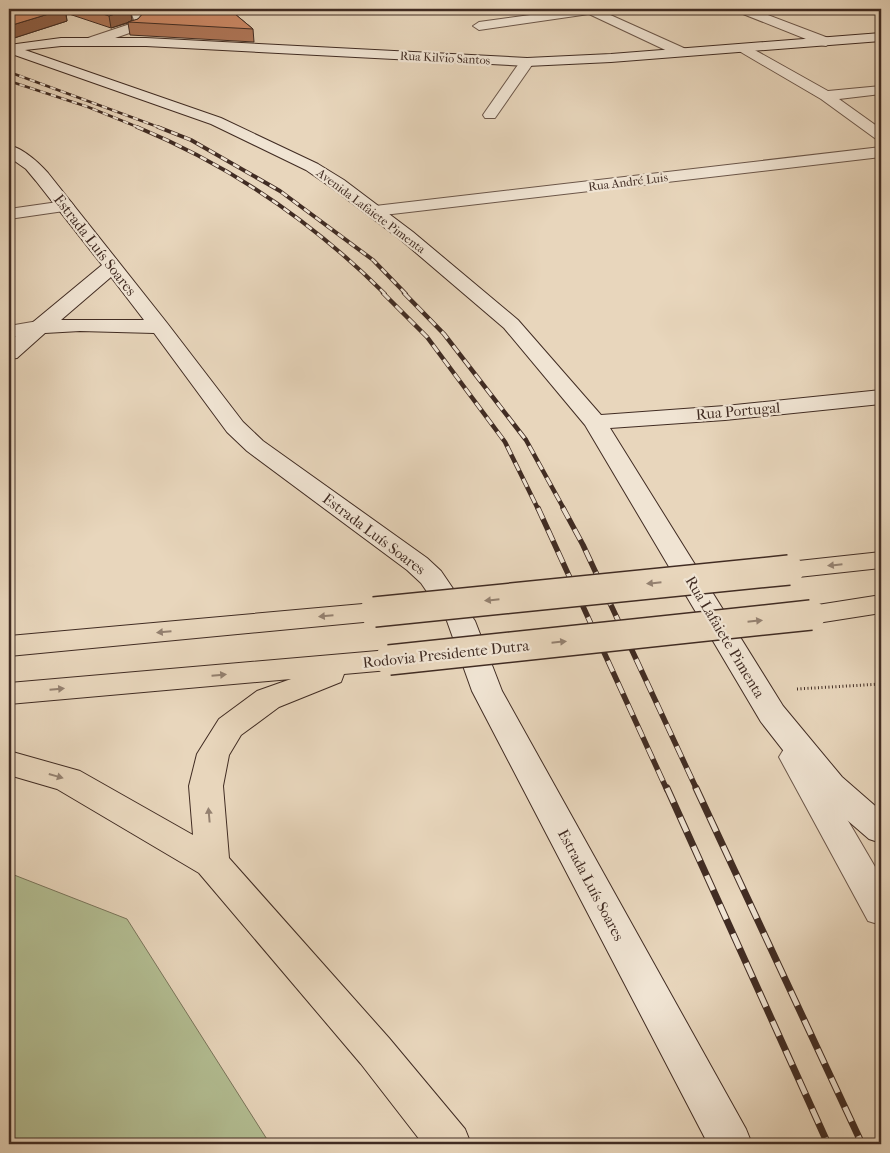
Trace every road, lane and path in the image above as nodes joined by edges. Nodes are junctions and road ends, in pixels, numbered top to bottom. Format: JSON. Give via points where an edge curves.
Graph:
{"nodes":[{"id":1,"x":136,"y":9,"type":"edge"},
{"id":2,"x":742,"y":9,"type":"edge"},
{"id":3,"x":590,"y":10,"type":"edge"},
{"id":4,"x":479,"y":26,"type":"dead end"},
{"id":5,"x":881,"y":37,"type":"edge"},
{"id":6,"x":93,"y":42,"type":"junction"},
{"id":7,"x":826,"y":42,"type":"junction"},
{"id":8,"x":744,"y":48,"type":"junction"},
{"id":9,"x":9,"y":49,"type":"edge"},
{"id":10,"x":682,"y":52,"type":"junction"},
{"id":11,"x":527,"y":62,"type":"junction"},
{"id":12,"x":881,"y":90,"type":"edge"},
{"id":13,"x":826,"y":96,"type":"junction"},
{"id":14,"x":490,"y":115,"type":"dead end"},
{"id":15,"x":881,"y":136,"type":"edge"},
{"id":16,"x":9,"y":150,"type":"edge"},
{"id":17,"x":881,"y":152,"type":"edge"},
{"id":18,"x":64,"y":206,"type":"junction"},
{"id":19,"x":375,"y":211,"type":"junction"},
{"id":20,"x":9,"y":214,"type":"edge"},
{"id":21,"x":112,"y":266,"type":"junction"},
{"id":22,"x":38,"y":327,"type":"junction"},
{"id":23,"x":160,"y":328,"type":"junction"},
{"id":24,"x":9,"y":332,"type":"edge"},
{"id":25,"x":9,"y":353,"type":"edge"},
{"id":26,"x":881,"y":396,"type":"edge"},
{"id":27,"x":595,"y":422,"type":"junction"},
{"id":28,"x":881,"y":560,"type":"edge"},
{"id":29,"x":881,"y":604,"type":"edge"},
{"id":30,"x":9,"y":646,"type":"edge"},
{"id":31,"x":358,"y":664,"type":"junction"},
{"id":32,"x":881,"y":684,"type":"edge"},
{"id":33,"x":9,"y":692,"type":"edge"},
{"id":34,"x":764,"y":702,"type":"junction"},
{"id":35,"x":9,"y":763,"type":"edge"},
{"id":36,"x":881,"y":830,"type":"edge"},
{"id":37,"x":212,"y":863,"type":"junction"},
{"id":38,"x":881,"y":910,"type":"edge"},
{"id":39,"x":450,"y":1144,"type":"edge"},
{"id":40,"x":731,"y":1144,"type":"edge"}],
"edges":[{"from":1,"to":6,"type":"main road","via":[[140,21],[134,27]]},
{"from":2,"to":7,"type":"main road"},
{"from":3,"to":4,"type":"main road"},
{"from":3,"to":10,"type":"main road"},
{"from":5,"to":7,"type":"main road","name":"Rua Kilvio Santos"},
{"from":6,"to":9,"type":"main road","name":"Rua Kilvio Santos"},
{"from":6,"to":11,"type":"main road","name":"Rua Kilvio Santos"},
{"from":7,"to":8,"type":"main road","name":"Rua Kilvio Santos"},
{"from":8,"to":10,"type":"main road","name":"Rua Kilvio Santos"},
{"from":8,"to":13,"type":"main road"},
{"from":9,"to":19,"type":"main road","name":"Avenida Lafaiete Pimenta","via":[[180,107],[257,139],[312,167]]},
{"from":10,"to":11,"type":"main road","name":"Rua Kilvio Santos"},
{"from":11,"to":14,"type":"main road"},
{"from":12,"to":13,"type":"main road"},
{"from":13,"to":15,"type":"main road"},
{"from":16,"to":18,"type":"main road","name":"Estrada Luís Soares","via":[[32,166]]},
{"from":17,"to":19,"type":"main road","name":"Rua André Luis"},
{"from":18,"to":20,"type":"main road"},
{"from":18,"to":21,"type":"main road","name":"Estrada Luís Soares"},
{"from":19,"to":27,"type":"main road","name":"Avenida Lafaiete Pimenta","via":[[511,324]]},
{"from":21,"to":22,"type":"main road"},
{"from":21,"to":23,"type":"main road","name":"Estrada Luís Soares"},
{"from":22,"to":23,"type":"main road"},
{"from":22,"to":24,"type":"main road"},
{"from":22,"to":25,"type":"main road"},
{"from":23,"to":40,"type":"main road","name":"Estrada Luís Soares","via":[[235,427],[254,446],[431,577],[461,621],[487,691]]},
{"from":26,"to":27,"type":"main road","name":"Rua Portugal","via":[[725,413]]},
{"from":27,"to":34,"type":"main road","name":"Rua Lafaiete Pimenta"},
{"from":28,"to":30,"type":"highway","one_way":true,"bridge":true},
{"from":31,"to":29,"type":"highway","name":"Rodovia Presidente Dutra","one_way":true,"bridge":true,"via":[[810,615]]},
{"from":33,"to":31,"type":"highway","name":"Rodovia Presidente Dutra","one_way":true},
{"from":37,"to":31,"type":"highway","one_way":true,"via":[[206,786],[213,754],[230,727],[268,699]]},
{"from":32,"to":34,"type":"path"},
{"from":34,"to":36,"type":"main road","name":"Rua Lafaiete Pimenta","via":[[830,786]]},
{"from":34,"to":38,"type":"main road"},
{"from":35,"to":37,"type":"highway","one_way":true,"via":[[68,780]]},
{"from":37,"to":39,"type":"highway","via":[[375,1051]]}]}
